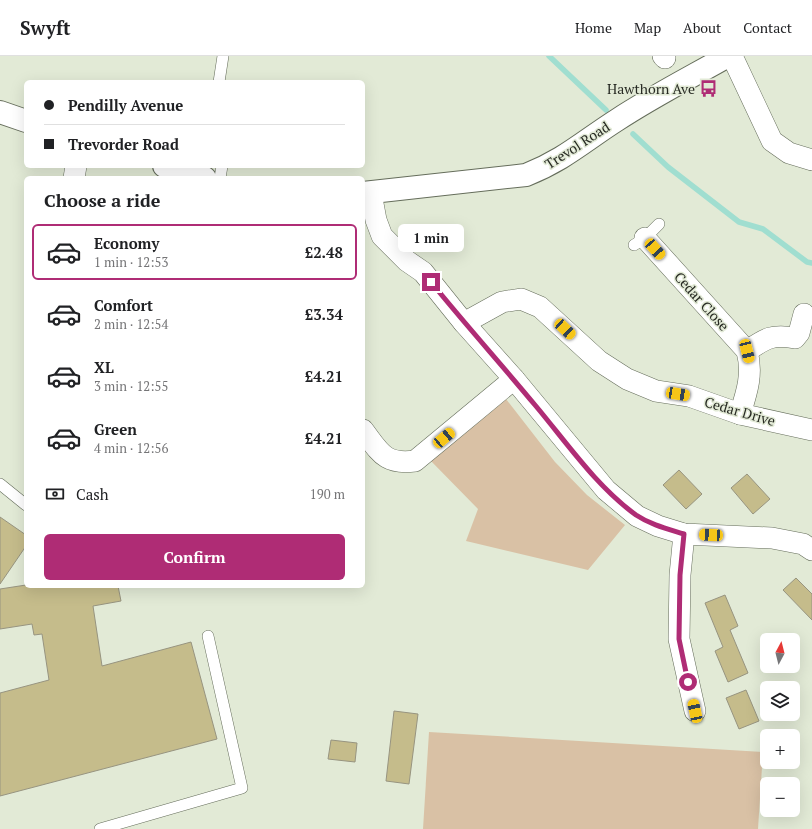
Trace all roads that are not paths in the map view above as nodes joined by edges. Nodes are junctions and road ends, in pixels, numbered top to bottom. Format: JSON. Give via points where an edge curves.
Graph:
{"nodes":[{"id":1,"x":223,"y":56,"type":"edge"},
{"id":2,"x":728,"y":56,"type":"edge"},
{"id":3,"x":732,"y":56,"type":"edge"},
{"id":4,"x":219,"y":80,"type":"edge"},
{"id":5,"x":0,"y":112,"type":"edge"},
{"id":6,"x":24,"y":120,"type":"edge"},
{"id":7,"x":812,"y":160,"type":"edge"},
{"id":8,"x":171,"y":168,"type":"edge"},
{"id":9,"x":198,"y":176,"type":"edge"},
{"id":10,"x":367,"y":193,"type":"edge"},
{"id":11,"x":646,"y":236,"type":"dead end"},
{"id":12,"x":804,"y":314,"type":"dead end"},
{"id":13,"x":464,"y":323,"type":"junction"},
{"id":14,"x":747,"y":351,"type":"junction"},
{"id":15,"x":514,"y":380,"type":"junction"},
{"id":16,"x":740,"y":414,"type":"junction"},
{"id":17,"x":812,"y":430,"type":"edge"},
{"id":18,"x":365,"y":433,"type":"edge"},
{"id":19,"x":0,"y":484,"type":"edge"},
{"id":20,"x":24,"y":503,"type":"edge"},
{"id":21,"x":684,"y":534,"type":"junction"},
{"id":22,"x":812,"y":550,"type":"edge"},
{"id":23,"x":208,"y":636,"type":"dead end"},
{"id":24,"x":695,"y":711,"type":"dead end"},
{"id":25,"x":100,"y":829,"type":"edge"}],
"edges":[{"from":1,"to":4,"type":"lane"},
{"from":2,"to":10,"type":"street","name":"Trevol Road","via":[[617,120],[550,165],[526,175]]},
{"from":3,"to":7,"type":"street","via":[[772,141],[789,153]]},
{"from":5,"to":6,"type":"street"},
{"from":8,"to":9,"type":"street"},
{"from":10,"to":13,"type":"street","via":[[382,236],[407,261],[423,272]]},
{"from":11,"to":14,"type":"street","name":"Cedar Close"},
{"from":12,"to":14,"type":"street","via":[[795,338],[774,335]]},
{"from":13,"to":15,"type":"street"},
{"from":13,"to":16,"type":"street","name":"Cedar Drive","via":[[502,302],[521,299],[540,307],[599,361],[627,379],[656,390],[689,396]]},
{"from":14,"to":16,"type":"street","via":[[750,380]]},
{"from":15,"to":18,"type":"street","via":[[415,460],[400,463],[384,457]]},
{"from":15,"to":21,"type":"street","via":[[606,490],[637,516]]},
{"from":16,"to":17,"type":"street","name":"Cedar Drive"},
{"from":19,"to":20,"type":"lane"},
{"from":21,"to":22,"type":"street","via":[[772,538],[803,544]]},
{"from":21,"to":24,"type":"street","via":[[680,575],[679,639]]},
{"from":23,"to":25,"type":"lane","via":[[242,788]]}]}
